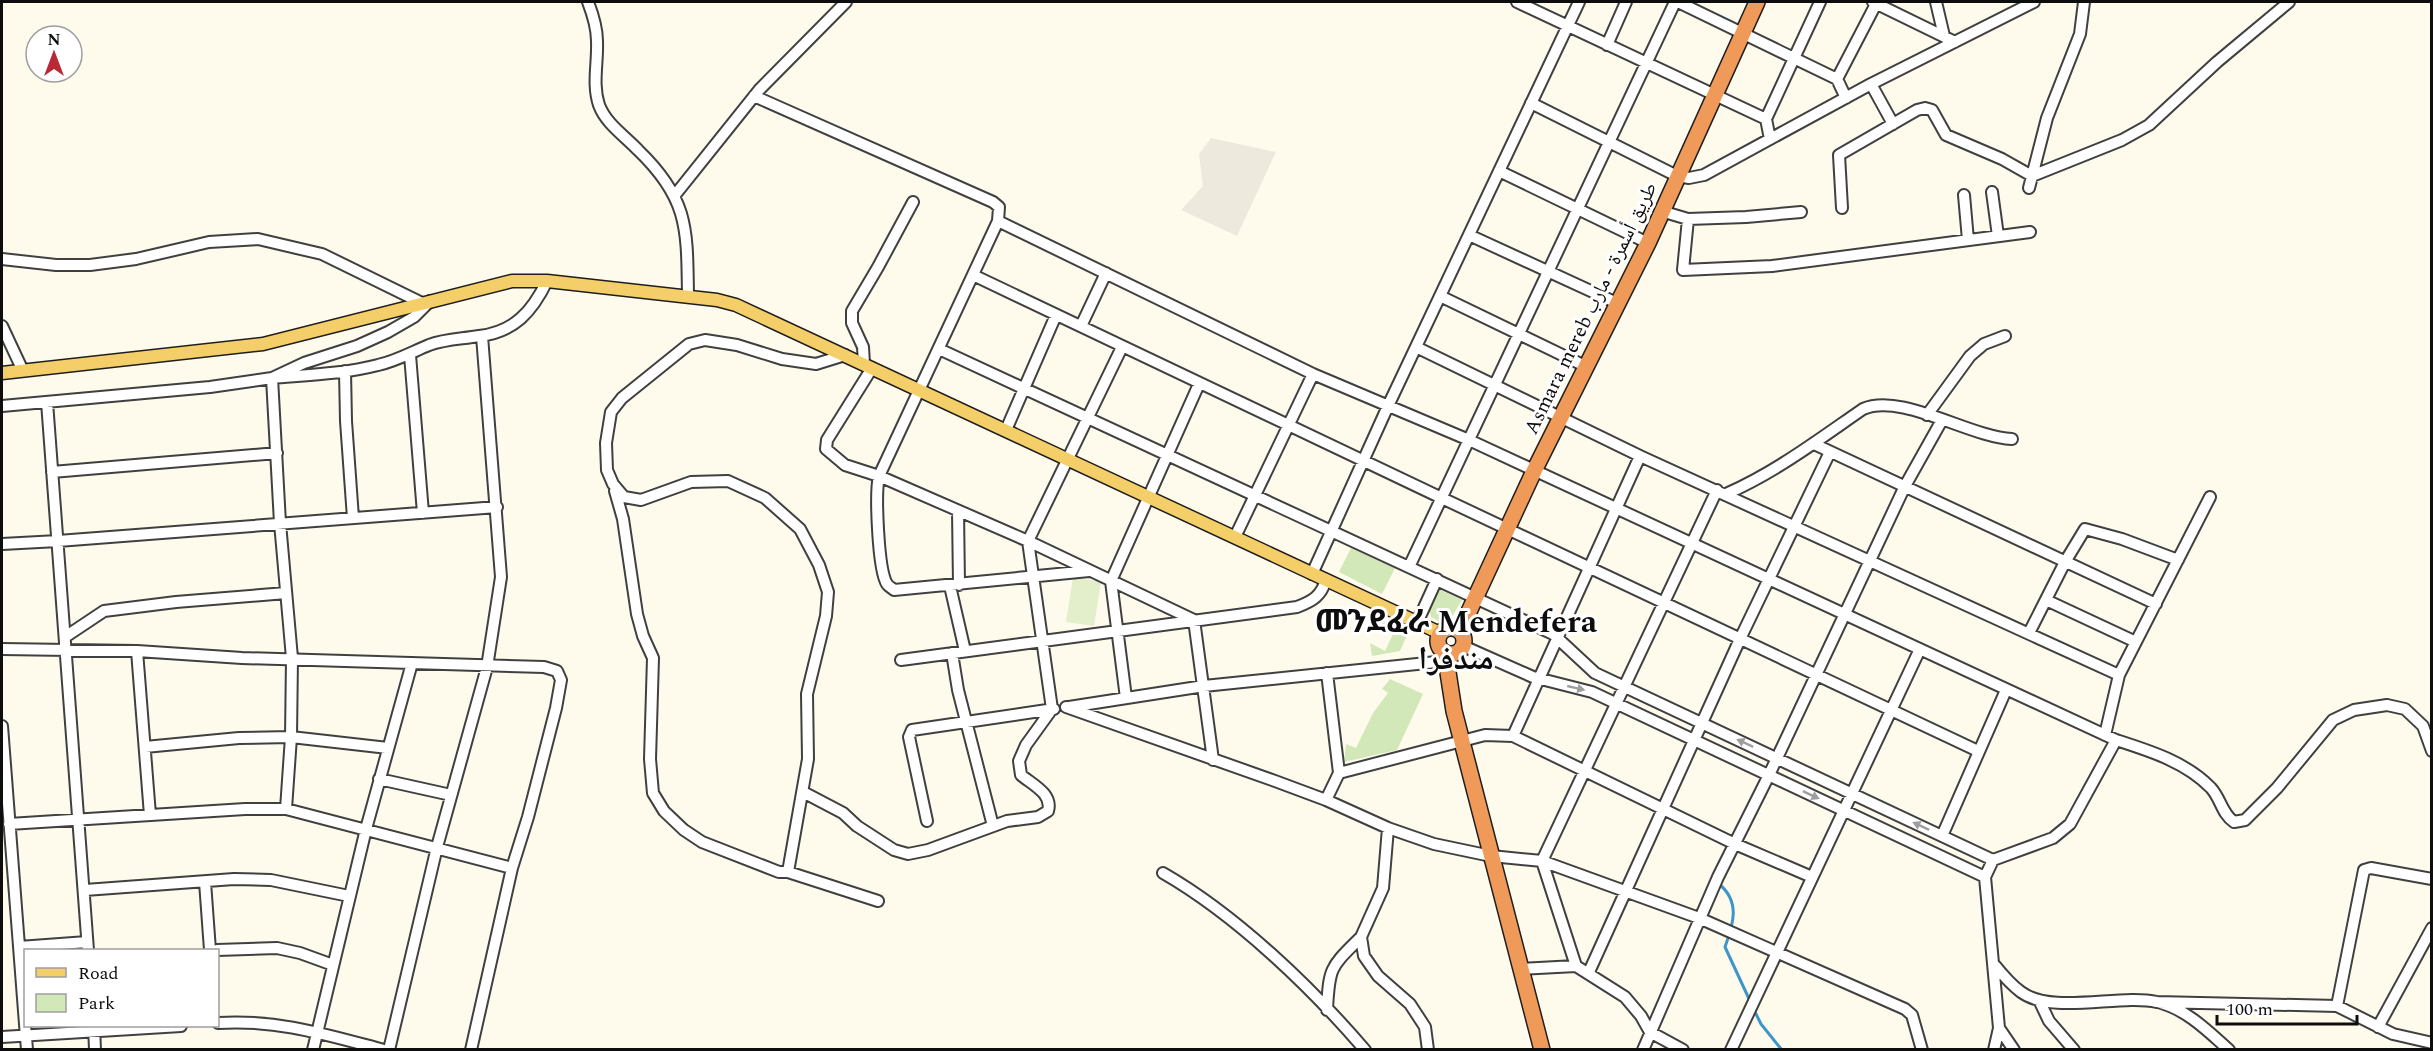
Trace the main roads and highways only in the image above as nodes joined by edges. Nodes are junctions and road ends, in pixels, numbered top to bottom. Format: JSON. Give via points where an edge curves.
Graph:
{"nodes":[{"id":1,"x":1757,"y":2,"type":"edge"},
{"id":2,"x":2,"y":373,"type":"edge"},
{"id":3,"x":1440,"y":633,"type":"junction"},
{"id":4,"x":1461,"y":638,"type":"junction"},
{"id":5,"x":1446,"y":657,"type":"junction"},
{"id":6,"x":1542,"y":1050,"type":"edge"}],
"edges":[{"from":1,"to":4,"type":"highway","name":"Asmara mereb طريق أسمرة - مارب","via":[[1648,243],[1507,528]]},
{"from":2,"to":3,"type":"main road","via":[[263,345],[512,281],[688,296],[736,305]]},
{"from":3,"to":4,"type":"highway","via":[[1447,628]]},
{"from":3,"to":5,"type":"highway","via":[[1438,644]]},
{"from":4,"to":5,"type":"highway","via":[[1453,654]]},
{"from":5,"to":6,"type":"highway","via":[[1461,741]]}]}
